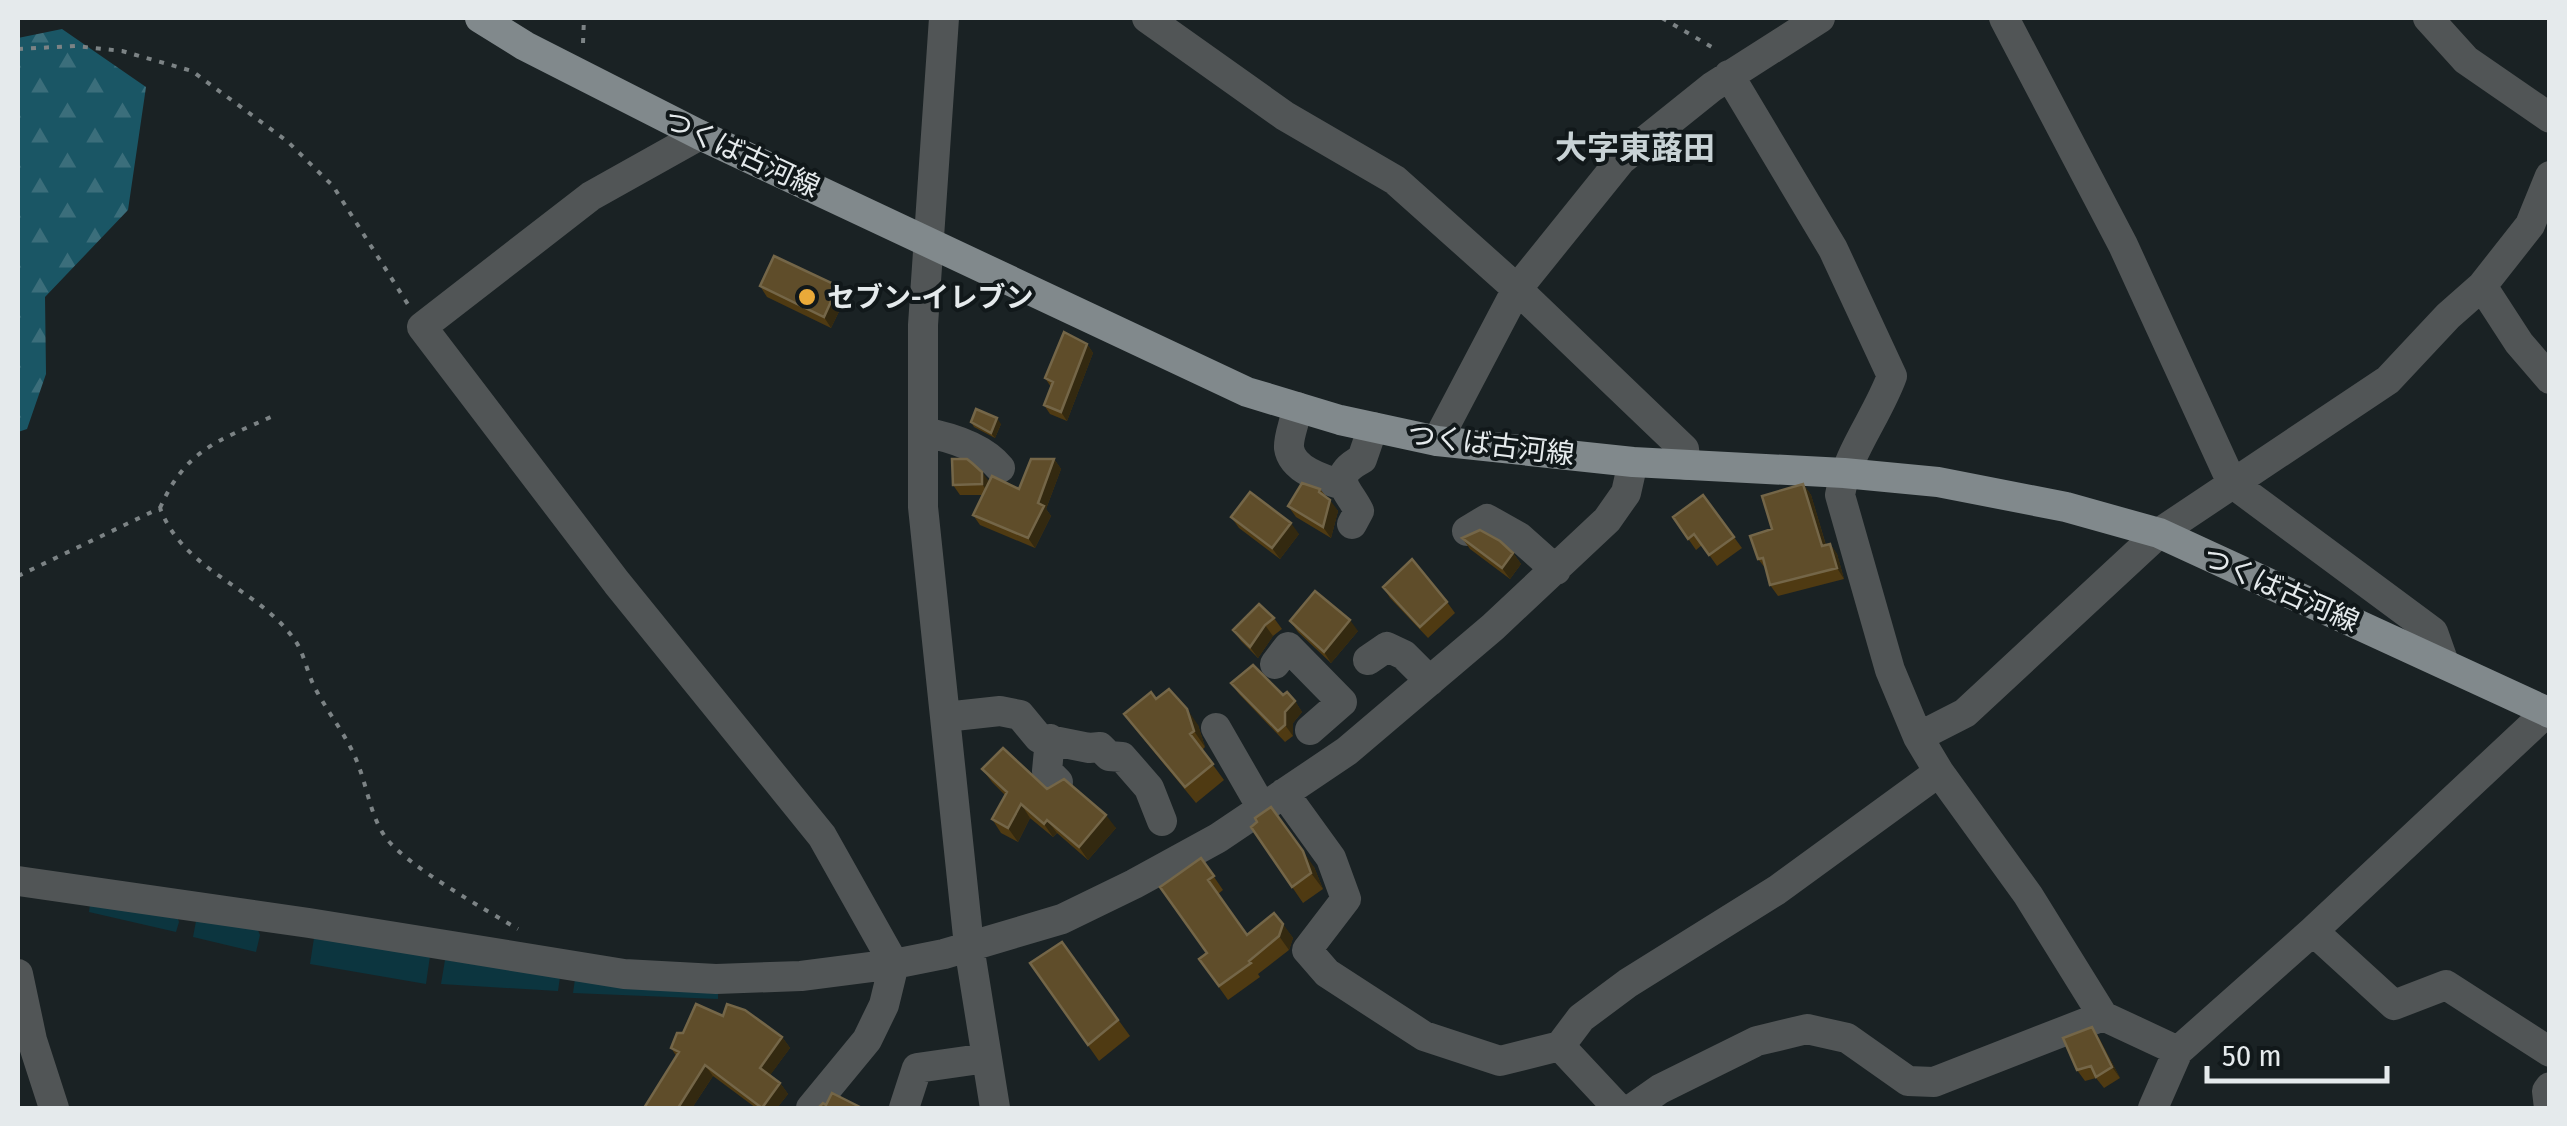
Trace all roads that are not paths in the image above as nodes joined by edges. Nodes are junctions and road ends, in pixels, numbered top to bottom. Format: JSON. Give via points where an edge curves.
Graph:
{"nodes":[{"id":1,"x":480,"y":18,"type":"edge"},
{"id":2,"x":944,"y":18,"type":"edge"},
{"id":3,"x":1147,"y":18,"type":"edge"},
{"id":4,"x":1820,"y":18,"type":"edge"},
{"id":5,"x":2004,"y":18,"type":"edge"},
{"id":6,"x":2428,"y":18,"type":"edge"},
{"id":7,"x":1736,"y":70,"type":"junction"},
{"id":8,"x":2550,"y":118,"type":"edge"},
{"id":9,"x":700,"y":135,"type":"junction"},
{"id":10,"x":2550,"y":176,"type":"edge"},
{"id":11,"x":928,"y":242,"type":"junction"},
{"id":12,"x":2482,"y":286,"type":"junction"},
{"id":13,"x":1517,"y":289,"type":"junction"},
{"id":14,"x":2550,"y":379,"type":"edge"},
{"id":15,"x":1297,"y":407,"type":"junction"},
{"id":16,"x":1373,"y":428,"type":"junction"},
{"id":17,"x":923,"y":432,"type":"junction"},
{"id":18,"x":1437,"y":441,"type":"junction"},
{"id":19,"x":1633,"y":462,"type":"junction"},
{"id":20,"x":1686,"y":465,"type":"junction"},
{"id":21,"x":1000,"y":468,"type":"dead end"},
{"id":22,"x":1844,"y":473,"type":"junction"},
{"id":23,"x":2232,"y":483,"type":"junction"},
{"id":24,"x":1343,"y":485,"type":"junction"},
{"id":25,"x":1352,"y":524,"type":"dead end"},
{"id":26,"x":1467,"y":530,"type":"dead end"},
{"id":27,"x":2159,"y":533,"type":"junction"},
{"id":28,"x":1556,"y":570,"type":"junction"},
{"id":29,"x":1368,"y":660,"type":"dead end"},
{"id":30,"x":2444,"y":663,"type":"junction"},
{"id":31,"x":1274,"y":664,"type":"dead end"},
{"id":32,"x":1430,"y":681,"type":"junction"},
{"id":33,"x":1342,"y":702,"type":"junction"},
{"id":34,"x":2548,"y":712,"type":"edge"},
{"id":35,"x":945,"y":717,"type":"junction"},
{"id":36,"x":1216,"y":728,"type":"dead end"},
{"id":37,"x":1310,"y":730,"type":"dead end"},
{"id":38,"x":1369,"y":734,"type":"junction"},
{"id":39,"x":1918,"y":737,"type":"junction"},
{"id":40,"x":1050,"y":739,"type":"junction"},
{"id":41,"x":1939,"y":772,"type":"junction"},
{"id":42,"x":1058,"y":782,"type":"edge"},
{"id":43,"x":1273,"y":801,"type":"junction"},
{"id":44,"x":1162,"y":821,"type":"dead end"},
{"id":45,"x":18,"y":881,"type":"edge"},
{"id":46,"x":2313,"y":931,"type":"junction"},
{"id":47,"x":969,"y":946,"type":"junction"},
{"id":48,"x":894,"y":964,"type":"junction"},
{"id":49,"x":18,"y":974,"type":"edge"},
{"id":50,"x":2104,"y":1016,"type":"junction"},
{"id":51,"x":1560,"y":1046,"type":"junction"},
{"id":52,"x":2178,"y":1051,"type":"junction"},
{"id":53,"x":2550,"y":1052,"type":"edge"},
{"id":54,"x":988,"y":1058,"type":"junction"},
{"id":55,"x":2550,"y":1087,"type":"edge"},
{"id":56,"x":2159,"y":1106,"type":"edge"},
{"id":57,"x":54,"y":1108,"type":"edge"},
{"id":58,"x":811,"y":1108,"type":"edge"},
{"id":59,"x":904,"y":1108,"type":"edge"},
{"id":60,"x":995,"y":1108,"type":"edge"},
{"id":61,"x":1618,"y":1108,"type":"edge"},
{"id":62,"x":1633,"y":1108,"type":"edge"},
{"id":63,"x":2548,"y":1108,"type":"edge"}],
"edges":[{"from":1,"to":9,"type":"main road","name":"つくば古河線"},
{"from":2,"to":11,"type":"street"},
{"from":3,"to":13,"type":"street","via":[[1285,116],[1395,180]]},
{"from":4,"to":7,"type":"street"},
{"from":5,"to":23,"type":"street","via":[[2123,246]]},
{"from":6,"to":8,"type":"street","via":[[2466,60]]},
{"from":7,"to":13,"type":"street","via":[[1621,160]]},
{"from":7,"to":22,"type":"street","via":[[1833,249],[1892,376]]},
{"from":9,"to":11,"type":"main road","name":"つくば古河線"},
{"from":9,"to":48,"type":"street","via":[[591,196],[422,326],[822,836]]},
{"from":10,"to":12,"type":"street","via":[[2530,224]]},
{"from":11,"to":15,"type":"main road","name":"つくば古河線","via":[[1247,392]]},
{"from":11,"to":17,"type":"street"},
{"from":12,"to":14,"type":"street"},
{"from":12,"to":23,"type":"street","via":[[2388,380]]},
{"from":13,"to":18,"type":"street"},
{"from":13,"to":20,"type":"street","via":[[1684,449]]},
{"from":15,"to":16,"type":"main road","name":"つくば古河線"},
{"from":15,"to":24,"type":"street","via":[[1293,458]]},
{"from":16,"to":18,"type":"main road","name":"つくば古河線"},
{"from":16,"to":24,"type":"street"},
{"from":17,"to":21,"type":"street","via":[[985,453]]},
{"from":17,"to":35,"type":"street"},
{"from":18,"to":19,"type":"main road","name":"つくば古河線"},
{"from":19,"to":20,"type":"main road","name":"つくば古河線"},
{"from":19,"to":28,"type":"street","via":[[1620,504]]},
{"from":20,"to":22,"type":"main road","name":"つくば古河線"},
{"from":22,"to":27,"type":"main road","name":"つくば古河線","via":[[1938,482]]},
{"from":22,"to":39,"type":"street","via":[[1840,495],[1890,670]]},
{"from":23,"to":27,"type":"street"},
{"from":23,"to":30,"type":"street","via":[[2433,632]]},
{"from":24,"to":25,"type":"street","via":[[1359,511]]},
{"from":26,"to":28,"type":"street","via":[[1486,519]]},
{"from":27,"to":30,"type":"main road","name":"つくば古河線"},
{"from":27,"to":39,"type":"street","via":[[1965,713]]},
{"from":28,"to":32,"type":"street"},
{"from":29,"to":32,"type":"street","via":[[1387,647],[1396,649]]},
{"from":30,"to":34,"type":"main road","name":"つくば古河線"},
{"from":31,"to":33,"type":"street","via":[[1288,647]]},
{"from":32,"to":38,"type":"street"},
{"from":33,"to":37,"type":"street"},
{"from":33,"to":38,"type":"street"},
{"from":34,"to":46,"type":"street"},
{"from":35,"to":40,"type":"street","via":[[1020,715],[1039,738]]},
{"from":35,"to":47,"type":"street"},
{"from":36,"to":43,"type":"street"},
{"from":38,"to":43,"type":"street"},
{"from":39,"to":41,"type":"street"},
{"from":40,"to":42,"type":"street","via":[[1047,771]]},
{"from":40,"to":44,"type":"street","via":[[1122,757],[1148,788]]},
{"from":41,"to":50,"type":"street"},
{"from":41,"to":51,"type":"street","via":[[1777,890],[1628,983],[1581,1018]]},
{"from":43,"to":47,"type":"street","via":[[1218,838],[1076,912]]},
{"from":43,"to":51,"type":"street","via":[[1332,858],[1346,899],[1306,950],[1327,972],[1424,1036],[1500,1061]]},
{"from":45,"to":48,"type":"street","via":[[624,974],[716,980]]},
{"from":46,"to":52,"type":"street"},
{"from":46,"to":53,"type":"street","via":[[2394,1005],[2446,985]]},
{"from":47,"to":48,"type":"street"},
{"from":47,"to":54,"type":"street"},
{"from":48,"to":58,"type":"street","via":[[868,1040]]},
{"from":49,"to":57,"type":"street"},
{"from":50,"to":52,"type":"street"},
{"from":50,"to":62,"type":"street","via":[[1934,1082],[1908,1080],[1847,1038],[1807,1029],[1757,1041]]},
{"from":51,"to":61,"type":"street"},
{"from":52,"to":56,"type":"street"},
{"from":54,"to":59,"type":"street","via":[[916,1068]]},
{"from":54,"to":60,"type":"street"},
{"from":55,"to":63,"type":"street"}]}
